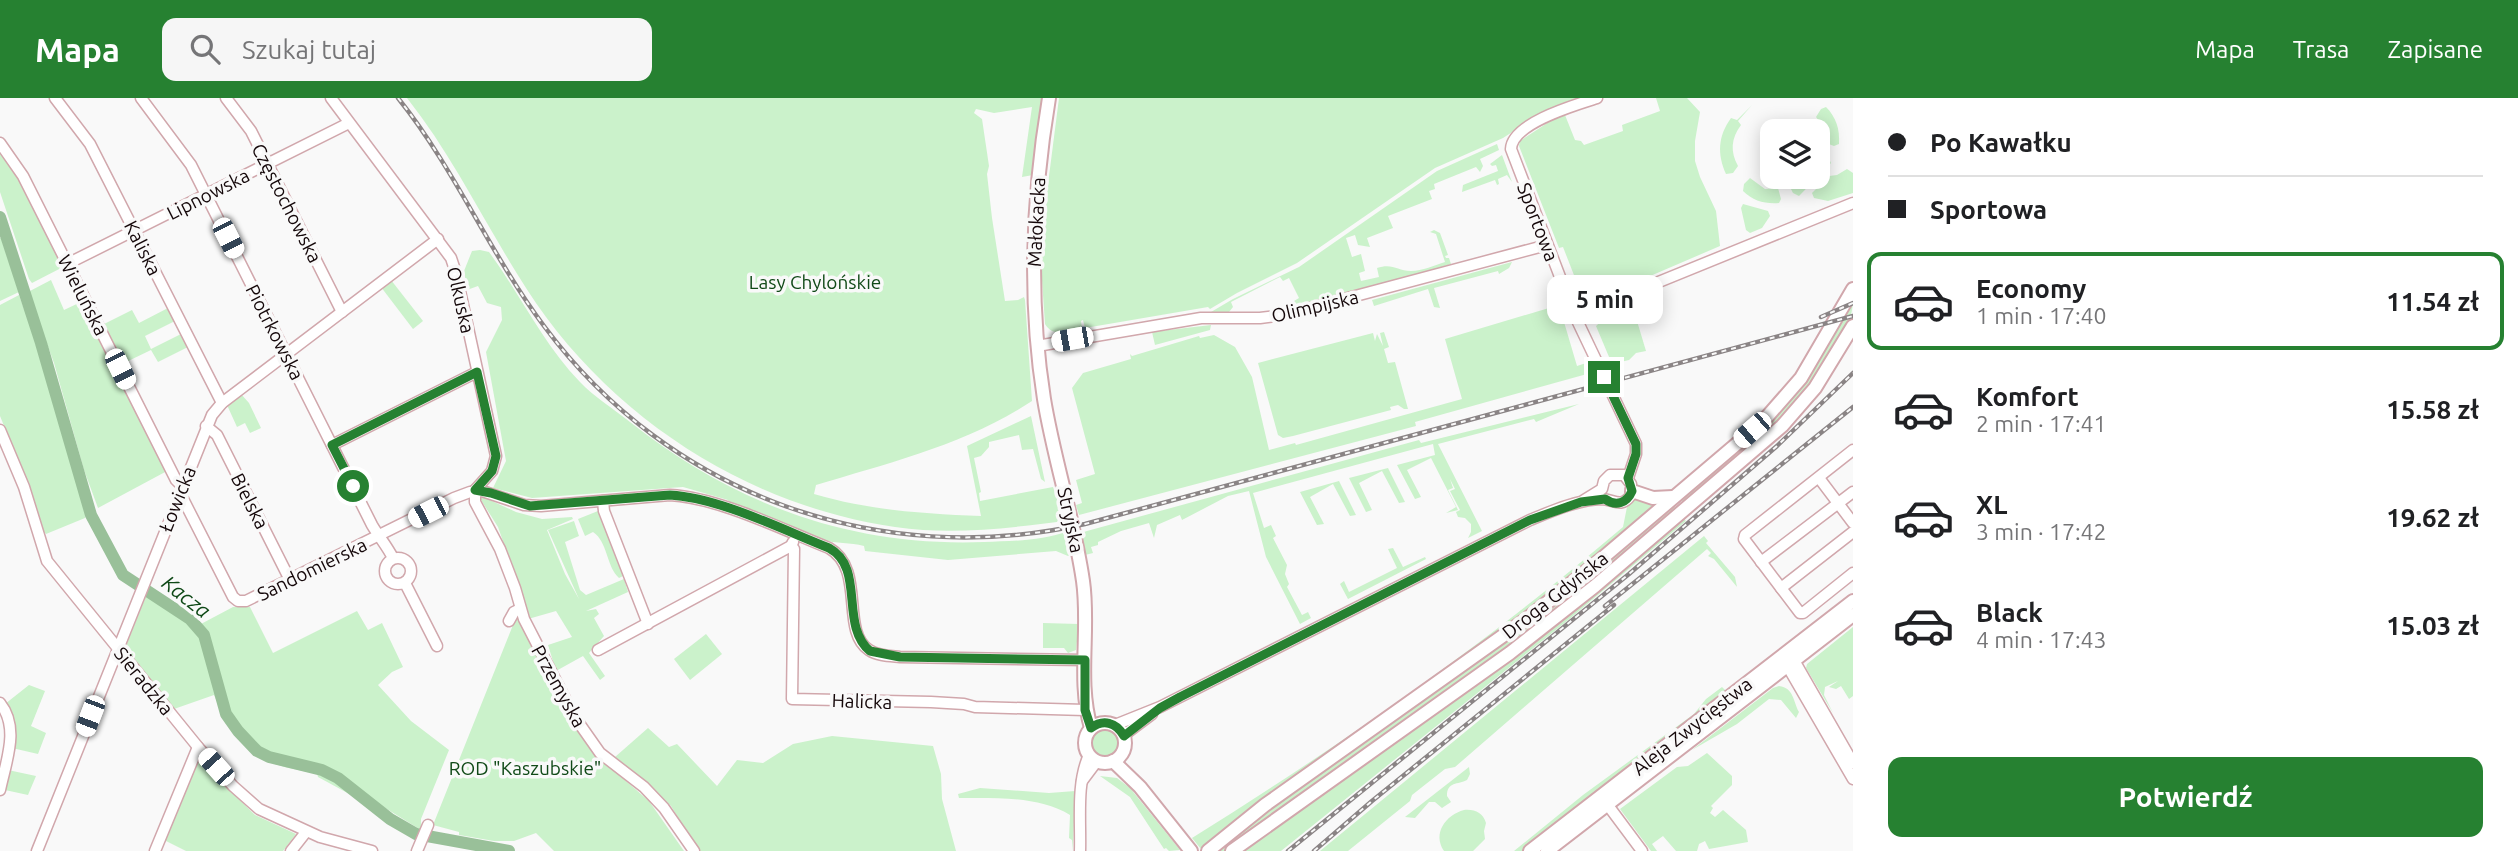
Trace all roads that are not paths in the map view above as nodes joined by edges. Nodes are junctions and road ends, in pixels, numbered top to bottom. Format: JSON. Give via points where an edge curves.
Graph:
{"nodes":[{"id":1,"x":55,"y":98,"type":"edge"},
{"id":2,"x":141,"y":98,"type":"edge"},
{"id":3,"x":226,"y":98,"type":"edge"},
{"id":4,"x":331,"y":98,"type":"edge"},
{"id":5,"x":1049,"y":98,"type":"edge"},
{"id":6,"x":1597,"y":98,"type":"edge"},
{"id":7,"x":349,"y":123,"type":"junction"},
{"id":8,"x":0,"y":143,"type":"edge"},
{"id":9,"x":267,"y":164,"type":"junction"},
{"id":10,"x":206,"y":195,"type":"junction"},
{"id":11,"x":1853,"y":203,"type":"edge"},
{"id":12,"x":134,"y":230,"type":"junction"},
{"id":13,"x":438,"y":239,"type":"junction"},
{"id":14,"x":1547,"y":245,"type":"junction"},
{"id":15,"x":67,"y":264,"type":"junction"},
{"id":16,"x":1853,"y":289,"type":"edge"},
{"id":17,"x":342,"y":312,"type":"junction"},
{"id":18,"x":1575,"y":316,"type":"junction"},
{"id":19,"x":1853,"y":326,"type":"edge"},
{"id":20,"x":1037,"y":346,"type":"junction"},
{"id":21,"x":286,"y":354,"type":"junction"},
{"id":22,"x":477,"y":372,"type":"junction"},
{"id":23,"x":222,"y":403,"type":"junction"},
{"id":24,"x":206,"y":426,"type":"junction"},
{"id":25,"x":0,"y":430,"type":"edge"},
{"id":26,"x":332,"y":445,"type":"junction"},
{"id":27,"x":1853,"y":450,"type":"edge"},
{"id":28,"x":1819,"y":478,"type":"junction"},
{"id":29,"x":1627,"y":481,"type":"junction"},
{"id":30,"x":181,"y":489,"type":"junction"},
{"id":31,"x":475,"y":490,"type":"junction"},
{"id":32,"x":1853,"y":492,"type":"edge"},
{"id":33,"x":1604,"y":494,"type":"junction"},
{"id":34,"x":1673,"y":498,"type":"junction"},
{"id":35,"x":603,"y":501,"type":"junction"},
{"id":36,"x":1837,"y":504,"type":"junction"},
{"id":37,"x":1853,"y":523,"type":"edge"},
{"id":38,"x":1853,"y":532,"type":"edge"},
{"id":39,"x":796,"y":535,"type":"junction"},
{"id":40,"x":378,"y":536,"type":"junction"},
{"id":41,"x":791,"y":546,"type":"junction"},
{"id":42,"x":393,"y":558,"type":"junction"},
{"id":43,"x":1761,"y":562,"type":"junction"},
{"id":44,"x":1853,"y":573,"type":"edge"},
{"id":45,"x":290,"y":580,"type":"junction"},
{"id":46,"x":405,"y":583,"type":"junction"},
{"id":47,"x":1781,"y":588,"type":"junction"},
{"id":48,"x":246,"y":601,"type":"joint"},
{"id":49,"x":1853,"y":601,"type":"edge"},
{"id":50,"x":520,"y":609,"type":"junction"},
{"id":51,"x":1853,"y":615,"type":"edge"},
{"id":52,"x":509,"y":621,"type":"dead end"},
{"id":53,"x":648,"y":624,"type":"junction"},
{"id":54,"x":437,"y":646,"type":"dead end"},
{"id":55,"x":117,"y":648,"type":"junction"},
{"id":56,"x":598,"y":650,"type":"dead end"},
{"id":57,"x":1788,"y":658,"type":"junction"},
{"id":58,"x":1085,"y":660,"type":"junction"},
{"id":59,"x":0,"y":703,"type":"edge"},
{"id":60,"x":1086,"y":703,"type":"junction"},
{"id":61,"x":1160,"y":708,"type":"junction"},
{"id":62,"x":1115,"y":725,"type":"junction"},
{"id":63,"x":1095,"y":726,"type":"junction"},
{"id":64,"x":1124,"y":736,"type":"junction"},
{"id":65,"x":198,"y":747,"type":"junction"},
{"id":66,"x":1093,"y":758,"type":"junction"},
{"id":67,"x":1117,"y":758,"type":"junction"},
{"id":68,"x":1853,"y":763,"type":"edge"},
{"id":69,"x":1853,"y":779,"type":"edge"},
{"id":70,"x":0,"y":790,"type":"edge"},
{"id":71,"x":1607,"y":804,"type":"junction"},
{"id":72,"x":306,"y":832,"type":"junction"},
{"id":73,"x":425,"y":832,"type":"dead end"},
{"id":74,"x":37,"y":851,"type":"edge"},
{"id":75,"x":155,"y":851,"type":"edge"},
{"id":76,"x":291,"y":851,"type":"edge"},
{"id":77,"x":372,"y":851,"type":"edge"},
{"id":78,"x":416,"y":851,"type":"edge"},
{"id":79,"x":694,"y":851,"type":"edge"},
{"id":80,"x":1080,"y":851,"type":"edge"},
{"id":81,"x":1191,"y":851,"type":"edge"},
{"id":82,"x":1208,"y":851,"type":"edge"},
{"id":83,"x":1232,"y":851,"type":"edge"},
{"id":84,"x":1530,"y":851,"type":"edge"},
{"id":85,"x":1547,"y":851,"type":"edge"},
{"id":86,"x":1642,"y":851,"type":"edge"}],
"edges":[{"from":1,"to":12,"type":"street","name":"Kaliska","via":[[90,144]]},
{"from":2,"to":10,"type":"street","name":"Piotrkowska","via":[[184,154]]},
{"from":3,"to":9,"type":"street","name":"Częstochowska","via":[[251,131]]},
{"from":4,"to":7,"type":"street","name":"Olkuska"},
{"from":5,"to":20,"type":"main road","name":"Małokacka","via":[[1034,213]]},
{"from":6,"to":14,"type":"street","name":"Sportowa","via":[[1520,131],[1511,143]]},
{"from":7,"to":9,"type":"street","name":"Lipnowska"},
{"from":7,"to":13,"type":"street","name":"Olkuska"},
{"from":8,"to":15,"type":"street","name":"Wieluńska","via":[[23,176]]},
{"from":9,"to":10,"type":"street","name":"Lipnowska"},
{"from":9,"to":17,"type":"street","name":"Częstochowska"},
{"from":10,"to":12,"type":"street","name":"Lipnowska"},
{"from":10,"to":21,"type":"street","name":"Piotrkowska"},
{"from":11,"to":18,"type":"street"},
{"from":12,"to":15,"type":"street","name":"Lipnowska"},
{"from":12,"to":23,"type":"street","name":"Kaliska"},
{"from":13,"to":17,"type":"street","name":"Łowicka"},
{"from":13,"to":22,"type":"street","name":"Olkuska","via":[[454,267]]},
{"from":14,"to":18,"type":"street","name":"Sportowa"},
{"from":14,"to":20,"type":"street","name":"Olimpijska","via":[[1284,316],[1201,318]]},
{"from":15,"to":30,"type":"street","name":"Wieluńska"},
{"from":16,"to":34,"type":"main road","name":"Droga Gdyńska","via":[[1783,400]]},
{"from":17,"to":21,"type":"street","name":"Łowicka"},
{"from":18,"to":29,"type":"street","name":"Sportowa","via":[[1634,439],[1636,454]]},
{"from":19,"to":83,"type":"main road","name":"Droga Gdyńska","via":[[1815,388],[1782,426],[1595,586],[1510,653]]},
{"from":20,"to":58,"type":"main road","name":"Stryjska","via":[[1053,448],[1082,576]]},
{"from":21,"to":23,"type":"street","name":"Łowicka"},
{"from":21,"to":26,"type":"street","name":"Piotrkowska"},
{"from":22,"to":26,"type":"street"},
{"from":22,"to":31,"type":"street","name":"Olkuska","via":[[496,456],[492,471]]},
{"from":23,"to":24,"type":"street","name":"Łowicka"},
{"from":24,"to":30,"type":"street","name":"Łowicka"},
{"from":24,"to":45,"type":"street","name":"Bielska","via":[[217,435]]},
{"from":25,"to":55,"type":"street","name":"Sieradzka","via":[[47,561]]},
{"from":26,"to":40,"type":"street","name":"Piotrkowska"},
{"from":27,"to":28,"type":"street"},
{"from":28,"to":36,"type":"street"},
{"from":28,"to":43,"type":"street","via":[[1745,535]]},
{"from":29,"to":33,"type":"street","via":[[1606,477]]},
{"from":29,"to":33,"type":"street","via":[[1626,500],[1609,502]]},
{"from":29,"to":34,"type":"main road","via":[[1653,498]]},
{"from":30,"to":48,"type":"street","name":"Wieluńska","via":[[233,597]]},
{"from":30,"to":55,"type":"street","name":"Łowicka"},
{"from":31,"to":35,"type":"street","via":[[524,505]]},
{"from":31,"to":40,"type":"street","name":"Sandomierska"},
{"from":31,"to":50,"type":"street","name":"Przemyska","via":[[475,502],[500,550]]},
{"from":32,"to":36,"type":"street"},
{"from":33,"to":61,"type":"street","via":[[1519,525]]},
{"from":34,"to":82,"type":"main road","name":"Droga Gdyńska","via":[[1528,618],[1265,805]]},
{"from":35,"to":39,"type":"street","via":[[687,496]]},
{"from":35,"to":53,"type":"street"},
{"from":36,"to":37,"type":"street"},
{"from":36,"to":43,"type":"street"},
{"from":38,"to":47,"type":"street"},
{"from":39,"to":41,"type":"street","name":"Halicka"},
{"from":39,"to":58,"type":"street","via":[[841,556],[858,636],[870,651],[900,657]]},
{"from":40,"to":42,"type":"street","name":"Sandomierska"},
{"from":40,"to":45,"type":"street","name":"Sandomierska"},
{"from":41,"to":53,"type":"street"},
{"from":41,"to":60,"type":"street","name":"Halicka","via":[[792,699]]},
{"from":42,"to":46,"type":"street","name":"Sandomierska","via":[[404,559],[411,568]]},
{"from":42,"to":46,"type":"street","name":"Sandomierska","via":[[385,566],[385,577],[394,584]]},
{"from":43,"to":47,"type":"street"},
{"from":44,"to":47,"type":"street","via":[[1803,613]]},
{"from":45,"to":48,"type":"street","name":"Sandomierska"},
{"from":46,"to":54,"type":"street","name":"Sandomierska"},
{"from":49,"to":57,"type":"main road","name":"Aleja Zwycięstwa"},
{"from":50,"to":52,"type":"street"},
{"from":50,"to":79,"type":"street","name":"Przemyska","via":[[588,737],[605,758],[659,802]]},
{"from":51,"to":57,"type":"main road","name":"Aleja Zwycięstwa"},
{"from":53,"to":56,"type":"street"},
{"from":55,"to":65,"type":"street","name":"Sieradzka"},
{"from":55,"to":74,"type":"street","name":"Łowicka"},
{"from":57,"to":68,"type":"street"},
{"from":57,"to":69,"type":"street"},
{"from":57,"to":71,"type":"main road","name":"Aleja Zwycięstwa"},
{"from":57,"to":84,"type":"main road","name":"Aleja Zwycięstwa"},
{"from":58,"to":60,"type":"main road","name":"Stryjska"},
{"from":59,"to":70,"type":"street","via":[[11,729]]},
{"from":60,"to":63,"type":"main road","name":"Stryjska"},
{"from":61,"to":62,"type":"street"},
{"from":61,"to":64,"type":"street"},
{"from":62,"to":63,"type":"main road"},
{"from":62,"to":64,"type":"main road"},
{"from":63,"to":66,"type":"main road","via":[[1085,741]]},
{"from":64,"to":67,"type":"main road"},
{"from":65,"to":72,"type":"street","name":"Sieradzka","via":[[246,799]]},
{"from":65,"to":75,"type":"street"},
{"from":66,"to":67,"type":"main road"},
{"from":66,"to":80,"type":"street","via":[[1084,766]]},
{"from":67,"to":81,"type":"main road"},
{"from":71,"to":85,"type":"main road","name":"Aleja Zwycięstwa"},
{"from":71,"to":86,"type":"street"},
{"from":72,"to":76,"type":"street"},
{"from":72,"to":77,"type":"street","name":"Sieradzka"},
{"from":73,"to":78,"type":"street"}]}
